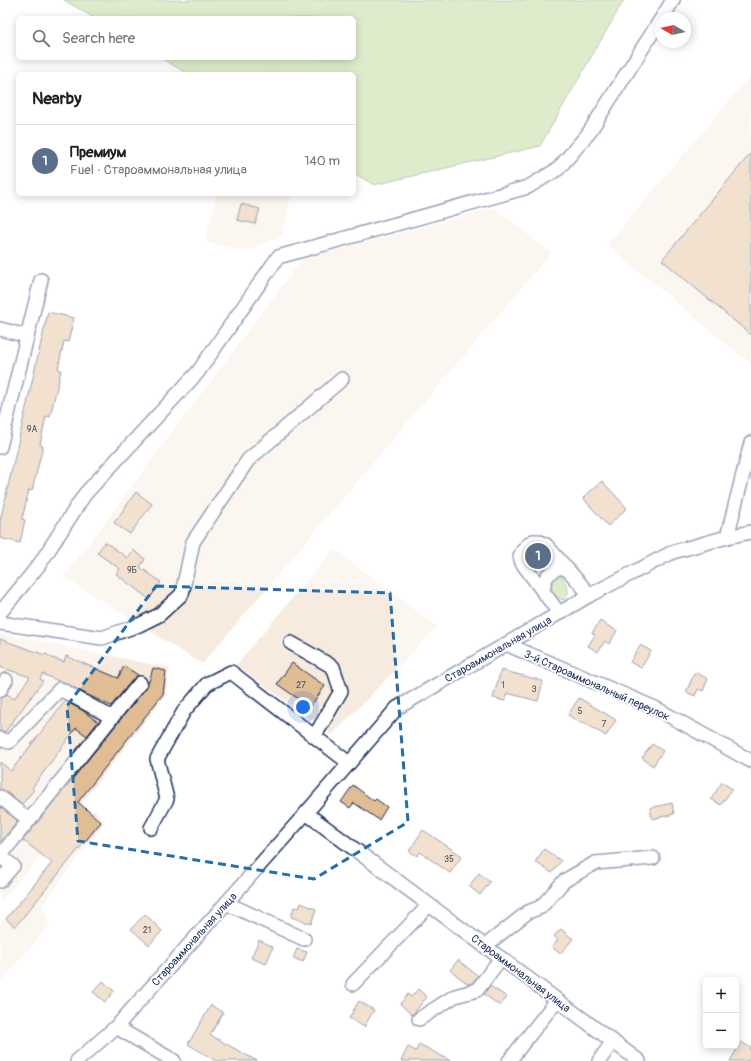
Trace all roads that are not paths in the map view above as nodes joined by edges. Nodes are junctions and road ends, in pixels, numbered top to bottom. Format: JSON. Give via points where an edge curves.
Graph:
{"nodes":[{"id":1,"x":673,"y":0,"type":"edge"},
{"id":2,"x":665,"y":12,"type":"edge"},
{"id":3,"x":655,"y":28,"type":"edge"},
{"id":4,"x":41,"y":280,"type":"dead end"},
{"id":5,"x":0,"y":329,"type":"edge"},
{"id":6,"x":27,"y":336,"type":"junction"},
{"id":7,"x":342,"y":379,"type":"dead end"},
{"id":8,"x":751,"y":443,"type":"edge"},
{"id":9,"x":0,"y":447,"type":"edge"},
{"id":10,"x":751,"y":532,"type":"edge"},
{"id":11,"x":727,"y":537,"type":"junction"},
{"id":12,"x":568,"y":570,"type":"junction"},
{"id":13,"x":544,"y":592,"type":"junction"},
{"id":14,"x":590,"y":595,"type":"junction"},
{"id":15,"x":0,"y":613,"type":"edge"},
{"id":16,"x":559,"y":613,"type":"junction"},
{"id":17,"x":0,"y":623,"type":"edge"},
{"id":18,"x":291,"y":643,"type":"dead end"},
{"id":19,"x":506,"y":644,"type":"junction"},
{"id":20,"x":140,"y":683,"type":"dead end"},
{"id":21,"x":111,"y":718,"type":"junction"},
{"id":22,"x":314,"y":736,"type":"junction"},
{"id":23,"x":0,"y":738,"type":"edge"},
{"id":24,"x":751,"y":761,"type":"edge"},
{"id":25,"x":349,"y":763,"type":"junction"},
{"id":26,"x":0,"y":797,"type":"edge"},
{"id":27,"x":306,"y":813,"type":"junction"},
{"id":28,"x":29,"y":820,"type":"junction"},
{"id":29,"x":150,"y":828,"type":"dead end"},
{"id":30,"x":0,"y":856,"type":"edge"},
{"id":31,"x":653,"y":858,"type":"dead end"},
{"id":32,"x":0,"y":881,"type":"edge"},
{"id":33,"x":226,"y":903,"type":"junction"},
{"id":34,"x":429,"y":905,"type":"junction"},
{"id":35,"x":304,"y":940,"type":"dead end"},
{"id":36,"x":486,"y":946,"type":"junction"},
{"id":37,"x":501,"y":958,"type":"junction"},
{"id":38,"x":353,"y":984,"type":"dead end"},
{"id":39,"x":557,"y":1000,"type":"junction"},
{"id":40,"x":419,"y":1019,"type":"dead end"},
{"id":41,"x":116,"y":1026,"type":"junction"},
{"id":42,"x":613,"y":1041,"type":"junction"},
{"id":43,"x":77,"y":1061,"type":"edge"},
{"id":44,"x":174,"y":1061,"type":"edge"},
{"id":45,"x":509,"y":1061,"type":"edge"},
{"id":46,"x":599,"y":1061,"type":"edge"},
{"id":47,"x":639,"y":1061,"type":"edge"}],
"edges":[{"from":1,"to":2,"type":"street"},
{"from":3,"to":15,"type":"street","via":[[588,134],[558,169],[528,187],[278,257],[198,372],[85,494],[39,565]]},
{"from":4,"to":6,"type":"street"},
{"from":5,"to":6,"type":"street"},
{"from":6,"to":9,"type":"street"},
{"from":7,"to":17,"type":"street","via":[[248,460],[193,542],[182,594],[159,615],[102,638]]},
{"from":8,"to":11,"type":"street"},
{"from":10,"to":11,"type":"street","name":"Староаммональная улица"},
{"from":11,"to":14,"type":"street","name":"Староаммональная улица","via":[[673,552]]},
{"from":12,"to":13,"type":"street","via":[[560,567],[552,570],[545,578]]},
{"from":12,"to":13,"type":"street","via":[[546,545],[533,540],[526,545],[520,556],[522,563]]},
{"from":12,"to":14,"type":"street"},
{"from":13,"to":16,"type":"street"},
{"from":14,"to":16,"type":"street","name":"Староаммональная улица"},
{"from":16,"to":19,"type":"street","name":"Староаммональная улица"},
{"from":18,"to":22,"type":"street","via":[[333,667],[340,691]]},
{"from":19,"to":24,"type":"street","name":"3-й Староаммональный переулок","via":[[656,708]]},
{"from":19,"to":25,"type":"street","name":"Староаммональная улица","via":[[397,708]]},
{"from":20,"to":21,"type":"street"},
{"from":21,"to":23,"type":"street","via":[[60,689],[9,742]]},
{"from":21,"to":28,"type":"street"},
{"from":22,"to":25,"type":"street"},
{"from":22,"to":29,"type":"street","via":[[231,672],[207,684],[184,710],[157,759],[167,799]]},
{"from":25,"to":27,"type":"street","name":"Староаммональная улица"},
{"from":26,"to":28,"type":"street"},
{"from":27,"to":33,"type":"street","name":"Староаммональная улица"},
{"from":27,"to":34,"type":"street","name":"Староаммональная улица"},
{"from":28,"to":30,"type":"street"},
{"from":30,"to":32,"type":"street","via":[[13,866]]},
{"from":31,"to":36,"type":"street","via":[[595,863],[564,881],[541,907],[528,912]]},
{"from":33,"to":35,"type":"street"},
{"from":33,"to":41,"type":"street","name":"Староаммональная улица"},
{"from":34,"to":36,"type":"street","name":"Староаммональная улица"},
{"from":34,"to":38,"type":"street"},
{"from":36,"to":37,"type":"street","name":"Староаммональная улица"},
{"from":37,"to":39,"type":"street","name":"Староаммональная улица"},
{"from":37,"to":40,"type":"street","via":[[478,990],[455,996]]},
{"from":39,"to":42,"type":"street","name":"Староаммональная улица"},
{"from":39,"to":45,"type":"street"},
{"from":41,"to":43,"type":"street","name":"Староаммональная улица"},
{"from":41,"to":44,"type":"street"},
{"from":42,"to":46,"type":"street"},
{"from":42,"to":47,"type":"street","name":"Староаммональная улица"}]}
